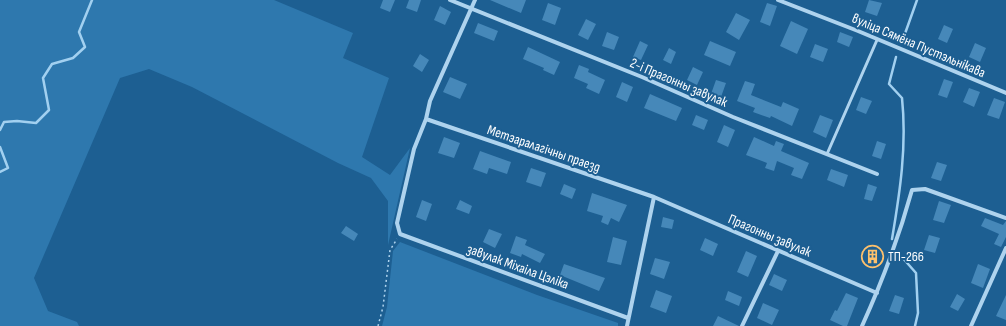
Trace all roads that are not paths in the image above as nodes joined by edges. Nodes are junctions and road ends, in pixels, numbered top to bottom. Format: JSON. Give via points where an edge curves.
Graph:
{"nodes":[{"id":1,"x":450,"y":0,"type":"edge"},
{"id":2,"x":475,"y":0,"type":"edge"},
{"id":3,"x":778,"y":0,"type":"edge"},
{"id":4,"x":472,"y":9,"type":"junction"},
{"id":5,"x":877,"y":40,"type":"junction"},
{"id":6,"x":1006,"y":93,"type":"edge"},
{"id":7,"x":426,"y":119,"type":"junction"},
{"id":8,"x":827,"y":154,"type":"junction"},
{"id":9,"x":877,"y":174,"type":"dead end"},
{"id":10,"x":654,"y":197,"type":"junction"},
{"id":11,"x":1006,"y":218,"type":"edge"},
{"id":12,"x":1006,"y":248,"type":"edge"},
{"id":13,"x":778,"y":251,"type":"junction"},
{"id":14,"x":877,"y":293,"type":"junction"},
{"id":15,"x":628,"y":318,"type":"junction"},
{"id":16,"x":627,"y":326,"type":"edge"},
{"id":17,"x":742,"y":326,"type":"edge"},
{"id":18,"x":862,"y":326,"type":"edge"},
{"id":19,"x":971,"y":326,"type":"edge"}],
"edges":[{"from":1,"to":4,"type":"street","name":"2-і Прагонны завулак"},
{"from":2,"to":4,"type":"street"},
{"from":3,"to":5,"type":"street","name":"вуліца Сямёна Пустэльнікава"},
{"from":4,"to":7,"type":"street","via":[[430,101]]},
{"from":4,"to":8,"type":"street","name":"2-і Прагонны завулак"},
{"from":5,"to":6,"type":"street","name":"вуліца Сямёна Пустэльнікава"},
{"from":5,"to":8,"type":"lane"},
{"from":7,"to":10,"type":"street","name":"Метэаралагічны праезд"},
{"from":7,"to":15,"type":"street","name":"завулак Міхаіла Цэліка","via":[[414,149],[404,189],[397,223],[400,234]]},
{"from":8,"to":9,"type":"street","name":"2-і Прагонны завулак"},
{"from":10,"to":13,"type":"street","name":"Прагонны завулак"},
{"from":10,"to":15,"type":"street"},
{"from":11,"to":14,"type":"street","via":[[925,189],[912,190],[899,236]]},
{"from":12,"to":19,"type":"street"},
{"from":13,"to":14,"type":"street","name":"Прагонны завулак"},
{"from":13,"to":17,"type":"street"},
{"from":14,"to":18,"type":"street"},
{"from":15,"to":16,"type":"street"}]}
